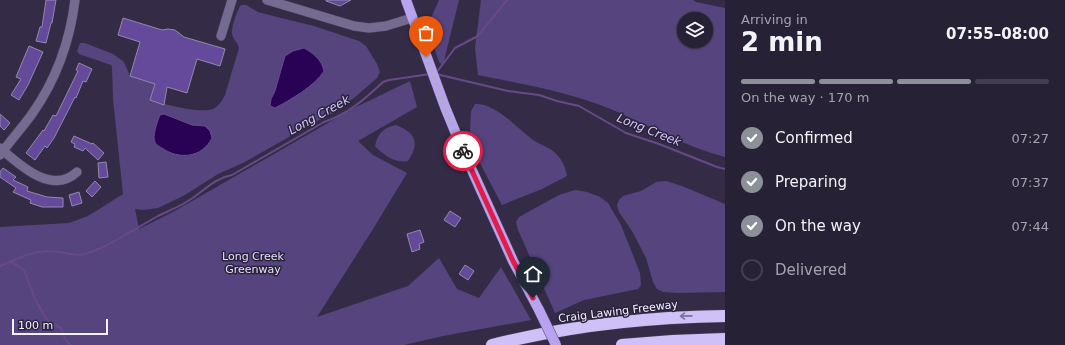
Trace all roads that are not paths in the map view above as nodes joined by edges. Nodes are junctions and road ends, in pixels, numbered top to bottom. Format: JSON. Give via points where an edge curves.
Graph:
{"nodes":[{"id":1,"x":75,"y":0,"type":"edge"},
{"id":2,"x":232,"y":0,"type":"edge"},
{"id":3,"x":267,"y":0,"type":"edge"},
{"id":4,"x":406,"y":0,"type":"edge"},
{"id":5,"x":412,"y":18,"type":"junction"},
{"id":6,"x":221,"y":36,"type":"dead end"},
{"id":7,"x":1,"y":151,"type":"edge"},
{"id":8,"x":77,"y":172,"type":"dead end"},
{"id":9,"x":725,"y":316,"type":"edge"},
{"id":10,"x":725,"y":339,"type":"edge"},
{"id":11,"x":492,"y":345,"type":"edge"},
{"id":12,"x":556,"y":345,"type":"edge"},
{"id":13,"x":622,"y":345,"type":"edge"}],
"edges":[{"from":1,"to":7,"type":"street","via":[[67,43],[51,81],[33,112]]},
{"from":2,"to":6,"type":"street"},
{"from":3,"to":5,"type":"street","via":[[354,26],[369,28]]},
{"from":4,"to":5,"type":"main road"},
{"from":5,"to":12,"type":"main road","bridge":true,"via":[[461,146],[513,261]]},
{"from":7,"to":8,"type":"street","via":[[31,173],[45,179],[60,180]]},
{"from":9,"to":11,"type":"highway","name":"Craig Lawing Freeway","one_way":true,"via":[[680,316],[631,321],[554,332]]},
{"from":10,"to":13,"type":"highway"}]}
